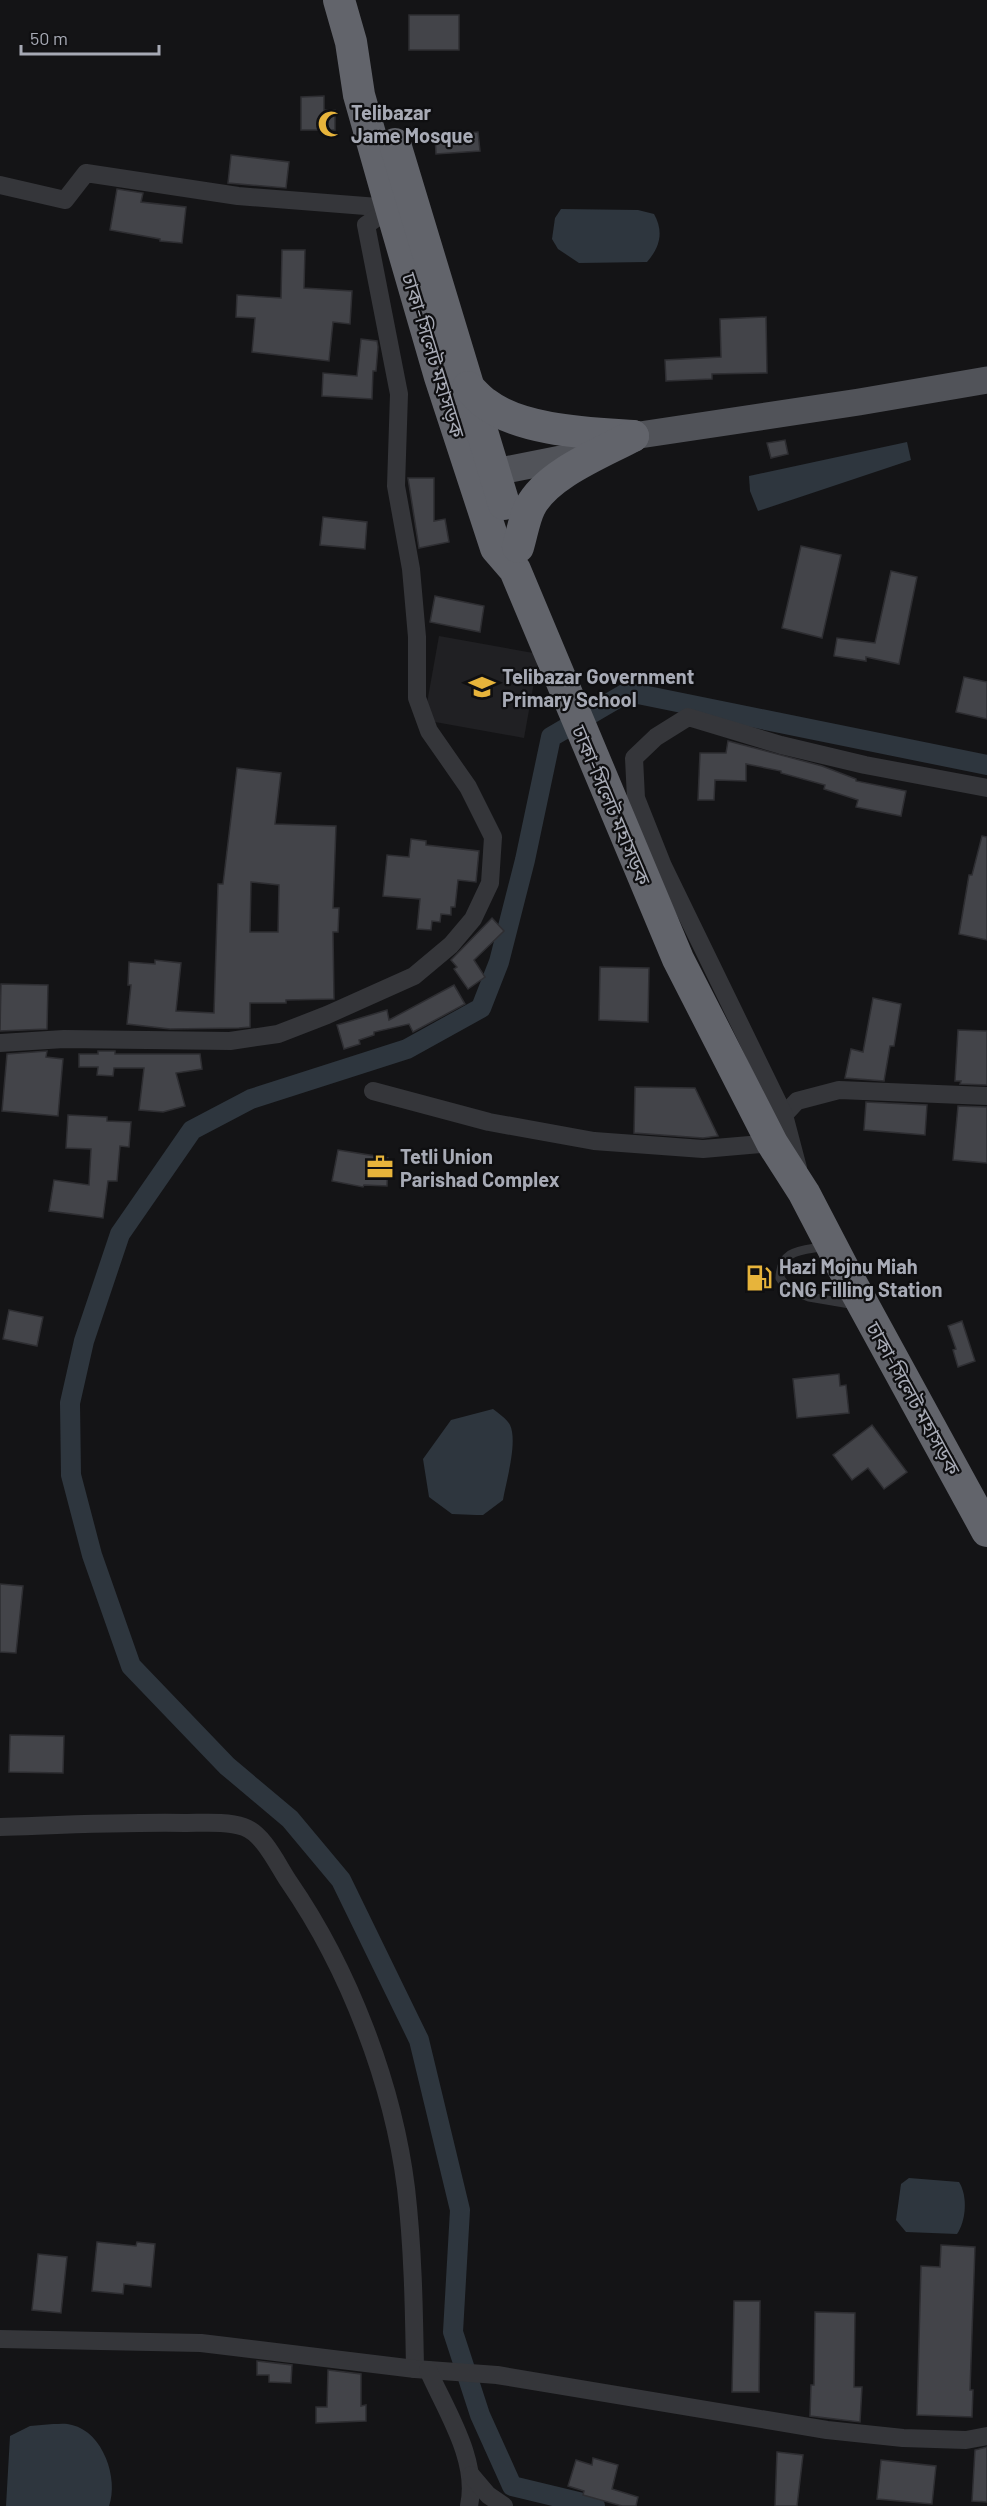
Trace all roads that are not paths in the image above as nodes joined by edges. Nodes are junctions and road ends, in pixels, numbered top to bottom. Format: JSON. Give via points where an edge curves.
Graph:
{"nodes":[{"id":1,"x":339,"y":0,"type":"edge"},
{"id":2,"x":351,"y":42,"type":"junction"},
{"id":3,"x":0,"y":185,"type":"edge"},
{"id":4,"x":391,"y":208,"type":"junction"},
{"id":5,"x":987,"y":380,"type":"edge"},
{"id":6,"x":468,"y":387,"type":"junction"},
{"id":7,"x":633,"y":436,"type":"junction"},
{"id":8,"x":484,"y":478,"type":"junction"},
{"id":9,"x":516,"y":559,"type":"junction"},
{"id":10,"x":987,"y":789,"type":"edge"},
{"id":11,"x":0,"y":1043,"type":"edge"},
{"id":12,"x":372,"y":1090,"type":"dead end"},
{"id":13,"x":987,"y":1096,"type":"edge"},
{"id":14,"x":784,"y":1115,"type":"junction"},
{"id":15,"x":772,"y":1143,"type":"junction"},
{"id":16,"x":804,"y":1193,"type":"junction"},
{"id":17,"x":831,"y":1245,"type":"junction"},
{"id":18,"x":863,"y":1306,"type":"junction"},
{"id":19,"x":987,"y":1531,"type":"edge"},
{"id":20,"x":0,"y":1827,"type":"edge"},
{"id":21,"x":0,"y":2339,"type":"edge"},
{"id":22,"x":428,"y":2370,"type":"junction"},
{"id":23,"x":987,"y":2436,"type":"edge"},
{"id":24,"x":471,"y":2475,"type":"junction"},
{"id":25,"x":469,"y":2506,"type":"edge"},
{"id":26,"x":504,"y":2506,"type":"edge"}],
"edges":[{"from":1,"to":2,"type":"highway","name":"ঢাকা-সিলেট মহাসড়ক"},
{"from":2,"to":4,"type":"highway","name":"ঢাকা-সিলেট মহাসড়ক","via":[[359,95]]},
{"from":2,"to":6,"type":"highway","via":[[378,90]]},
{"from":3,"to":4,"type":"street","via":[[65,200],[86,173],[238,196]]},
{"from":4,"to":8,"type":"highway","name":"ঢাকা-সিলেট মহাসড়ক","via":[[461,443]]},
{"from":4,"to":11,"type":"street","via":[[366,225],[399,394],[396,486],[411,568],[417,698],[429,731],[468,787],[493,837],[490,883],[473,919],[451,945],[414,976],[278,1034],[230,1041],[64,1039]]},
{"from":5,"to":7,"type":"main road"},
{"from":6,"to":7,"type":"highway","via":[[485,404],[520,421],[557,429]]},
{"from":6,"to":8,"type":"highway"},
{"from":7,"to":8,"type":"main road","via":[[600,444],[581,455]]},
{"from":7,"to":9,"type":"highway","via":[[547,486],[531,507]]},
{"from":8,"to":9,"type":"highway","name":"ঢাকা-সিলেট মহাসড়ক"},
{"from":9,"to":15,"type":"highway","name":"ঢাকা-সিলেট মহাসড়ক","via":[[531,608],[678,959]]},
{"from":10,"to":14,"type":"street","via":[[781,745],[688,717],[656,737],[634,758],[636,798],[663,866]]},
{"from":12,"to":15,"type":"street","via":[[489,1122],[594,1141],[704,1149]]},
{"from":13,"to":14,"type":"street","via":[[839,1090],[797,1101]]},
{"from":14,"to":16,"type":"street"},
{"from":15,"to":16,"type":"highway","name":"ঢাকা-সিলেট মহাসড়ক"},
{"from":16,"to":17,"type":"highway","name":"ঢাকা-সিলেট মহাসড়ক"},
{"from":17,"to":18,"type":"highway","name":"ঢাকা-সিলেট মহাসড়ক"},
{"from":17,"to":18,"type":"lane","via":[[789,1254],[783,1259],[780,1278],[788,1289],[809,1297]]},
{"from":18,"to":19,"type":"highway","name":"ঢাকা-সিলেট মহাসড়ক"},
{"from":20,"to":22,"type":"street","via":[[150,1822],[229,1824],[246,1828],[259,1838],[306,1907],[334,1959],[388,2097],[405,2187],[413,2276]]},
{"from":21,"to":22,"type":"street","via":[[201,2343]]},
{"from":22,"to":23,"type":"street","via":[[497,2375],[827,2430],[903,2438],[966,2440]]},
{"from":22,"to":24,"type":"street"},
{"from":24,"to":25,"type":"street"},
{"from":24,"to":26,"type":"street"}]}
